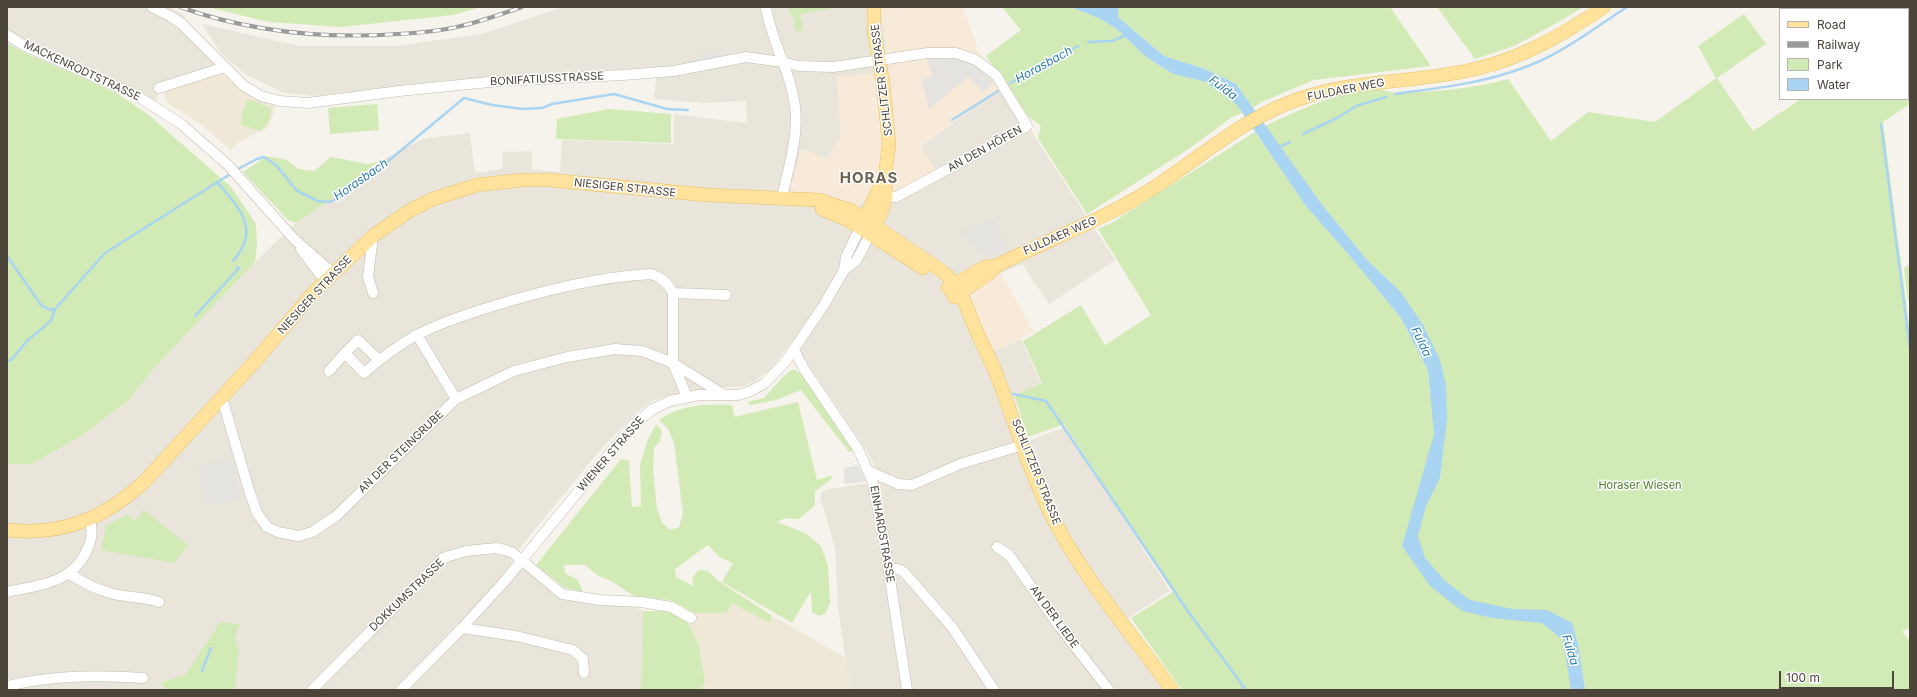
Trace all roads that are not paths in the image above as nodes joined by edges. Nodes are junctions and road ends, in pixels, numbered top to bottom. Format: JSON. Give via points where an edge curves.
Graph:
{"nodes":[{"id":1,"x":152,"y":7,"type":"edge"},
{"id":2,"x":766,"y":7,"type":"edge"},
{"id":3,"x":874,"y":7,"type":"edge"},
{"id":4,"x":1604,"y":7,"type":"edge"},
{"id":5,"x":7,"y":36,"type":"edge"},
{"id":6,"x":782,"y":62,"type":"junction"},
{"id":7,"x":879,"y":62,"type":"junction"},
{"id":8,"x":224,"y":67,"type":"junction"},
{"id":9,"x":158,"y":88,"type":"dead end"},
{"id":10,"x":885,"y":176,"type":"junction"},
{"id":11,"x":886,"y":196,"type":"junction"},
{"id":12,"x":782,"y":198,"type":"junction"},
{"id":13,"x":868,"y":227,"type":"junction"},
{"id":14,"x":373,"y":236,"type":"junction"},
{"id":15,"x":329,"y":277,"type":"junction"},
{"id":16,"x":953,"y":291,"type":"junction"},
{"id":17,"x":373,"y":293,"type":"dead end"},
{"id":18,"x":673,"y":293,"type":"junction"},
{"id":19,"x":726,"y":294,"type":"dead end"},
{"id":20,"x":417,"y":335,"type":"junction"},
{"id":21,"x":794,"y":350,"type":"junction"},
{"id":22,"x":345,"y":353,"type":"junction"},
{"id":23,"x":379,"y":360,"type":"junction"},
{"id":24,"x":673,"y":363,"type":"junction"},
{"id":25,"x":329,"y":371,"type":"dead end"},
{"id":26,"x":724,"y":395,"type":"junction"},
{"id":27,"x":687,"y":397,"type":"junction"},
{"id":28,"x":222,"y":398,"type":"junction"},
{"id":29,"x":456,"y":399,"type":"junction"},
{"id":30,"x":1023,"y":444,"type":"junction"},
{"id":31,"x":869,"y":471,"type":"junction"},
{"id":32,"x":90,"y":520,"type":"junction"},
{"id":33,"x":7,"y":530,"type":"edge"},
{"id":34,"x":996,"y":547,"type":"dead end"},
{"id":35,"x":521,"y":560,"type":"junction"},
{"id":36,"x":888,"y":568,"type":"junction"},
{"id":37,"x":70,"y":574,"type":"junction"},
{"id":38,"x":7,"y":592,"type":"edge"},
{"id":39,"x":159,"y":602,"type":"dead end"},
{"id":40,"x":691,"y":618,"type":"dead end"},
{"id":41,"x":462,"y":628,"type":"junction"},
{"id":42,"x":584,"y":673,"type":"dead end"},
{"id":43,"x":143,"y":678,"type":"dead end"},
{"id":44,"x":7,"y":686,"type":"edge"},
{"id":45,"x":312,"y":690,"type":"edge"},
{"id":46,"x":401,"y":690,"type":"edge"},
{"id":47,"x":907,"y":690,"type":"edge"},
{"id":48,"x":994,"y":690,"type":"edge"},
{"id":49,"x":1109,"y":690,"type":"edge"},
{"id":50,"x":1172,"y":690,"type":"edge"}],
"edges":[{"from":1,"to":8,"type":"street","name":"BONIFATIUSSTRASSE","via":[[182,24]]},
{"from":2,"to":6,"type":"street"},
{"from":3,"to":7,"type":"main road","name":"SCHLITZER STRASSE","via":[[874,32]]},
{"from":4,"to":16,"type":"main road","name":"FULDAER WEG","via":[[1546,44],[1496,64],[1452,73],[1344,88],[1284,105],[1246,124],[1128,203],[996,266],[988,274]]},
{"from":5,"to":15,"type":"street","name":"MACKENRODTSTRASSE","via":[[136,95],[181,124],[228,164]]},
{"from":6,"to":7,"type":"street","name":"BONIFATIUSSTRASSE","via":[[799,66],[833,67]]},
{"from":6,"to":8,"type":"street","name":"BONIFATIUSSTRASSE","via":[[746,57],[674,71],[500,81],[308,103],[280,102],[261,96],[244,86]]},
{"from":6,"to":12,"type":"street","via":[[795,108],[796,124]]},
{"from":7,"to":10,"type":"main road","name":"SCHLITZER STRASSE","via":[[888,133]]},
{"from":7,"to":11,"type":"street","name":"AN DEN HÖFEN","via":[[928,54],[956,53],[976,60],[996,75],[1027,126],[896,198]]},
{"from":8,"to":9,"type":"street"},
{"from":10,"to":11,"type":"main road","name":"SCHLITZER STRASSE"},
{"from":10,"to":13,"type":"main road","name":"SCHLITZER STRASSE"},
{"from":11,"to":13,"type":"main road","name":"SCHLITZER STRASSE","via":[[882,211]]},
{"from":12,"to":13,"type":"main road","name":"NIESIGER STRASSE","via":[[830,203],[852,211]]},
{"from":12,"to":14,"type":"main road","name":"NIESIGER STRASSE","via":[[707,195],[549,180],[495,182],[454,191],[433,199],[409,211]]},
{"from":13,"to":16,"type":"main road","name":"SCHLITZER STRASSE","via":[[943,272]]},
{"from":13,"to":21,"type":"street","name":"WIENER STRASSE","via":[[856,262],[844,270]]},
{"from":14,"to":15,"type":"main road","name":"NIESIGER STRASSE"},
{"from":14,"to":17,"type":"street","via":[[368,277]]},
{"from":15,"to":28,"type":"main road","name":"NIESIGER STRASSE"},
{"from":16,"to":30,"type":"main road","name":"SCHLITZER STRASSE","via":[[962,311],[973,323],[993,364]]},
{"from":18,"to":19,"type":"street"},
{"from":18,"to":20,"type":"street","via":[[661,277],[651,274],[587,282],[525,296],[469,314]]},
{"from":18,"to":24,"type":"street"},
{"from":20,"to":23,"type":"street"},
{"from":20,"to":29,"type":"street"},
{"from":21,"to":26,"type":"street","name":"WIENER STRASSE","via":[[776,374],[765,383],[738,395]]},
{"from":21,"to":31,"type":"street","name":"EINHARDSTRASSE"},
{"from":22,"to":23,"type":"street","via":[[358,340]]},
{"from":22,"to":23,"type":"street","via":[[364,373]]},
{"from":22,"to":25,"type":"street"},
{"from":24,"to":26,"type":"street","name":"AN DER STEINGRUBE"},
{"from":24,"to":27,"type":"street"},
{"from":24,"to":29,"type":"street","name":"AN DER STEINGRUBE","via":[[642,351],[615,349],[514,371]]},
{"from":26,"to":27,"type":"street","name":"WIENER STRASSE"},
{"from":27,"to":35,"type":"street","name":"WIENER STRASSE","via":[[653,409],[634,424]]},
{"from":28,"to":29,"type":"street","name":"AN DER STEINGRUBE","via":[[258,513],[266,527],[298,536],[312,532],[335,517]]},
{"from":28,"to":32,"type":"main road","name":"NIESIGER STRASSE","via":[[144,482],[122,502]]},
{"from":30,"to":31,"type":"street","via":[[960,464],[912,485],[898,484]]},
{"from":30,"to":50,"type":"main road","name":"SCHLITZER STRASSE","via":[[1048,507],[1065,540]]},
{"from":31,"to":36,"type":"street","name":"EINHARDSTRASSE","via":[[881,517]]},
{"from":32,"to":33,"type":"main road","name":"NIESIGER STRASSE","via":[[42,531]]},
{"from":32,"to":37,"type":"street","via":[[92,535],[89,547]]},
{"from":34,"to":49,"type":"street","name":"AN DER LIEDE","via":[[1009,555],[1059,626]]},
{"from":35,"to":40,"type":"street","name":"DOKKUMSTRASSE","via":[[562,594],[671,607]]},
{"from":35,"to":41,"type":"street","name":"WIENER STRASSE"},
{"from":35,"to":45,"type":"street","name":"DOKKUMSTRASSE","via":[[513,553],[496,548],[466,551],[444,558]]},
{"from":36,"to":47,"type":"street","name":"EINHARDSTRASSE"},
{"from":36,"to":48,"type":"street","via":[[904,572],[937,608]]},
{"from":37,"to":38,"type":"street","via":[[58,580]]},
{"from":37,"to":39,"type":"street","via":[[111,593]]},
{"from":41,"to":42,"type":"street","via":[[516,636],[572,650],[583,659]]},
{"from":41,"to":46,"type":"street","name":"WIENER STRASSE"},
{"from":43,"to":44,"type":"street","via":[[99,675],[35,679]]}]}
